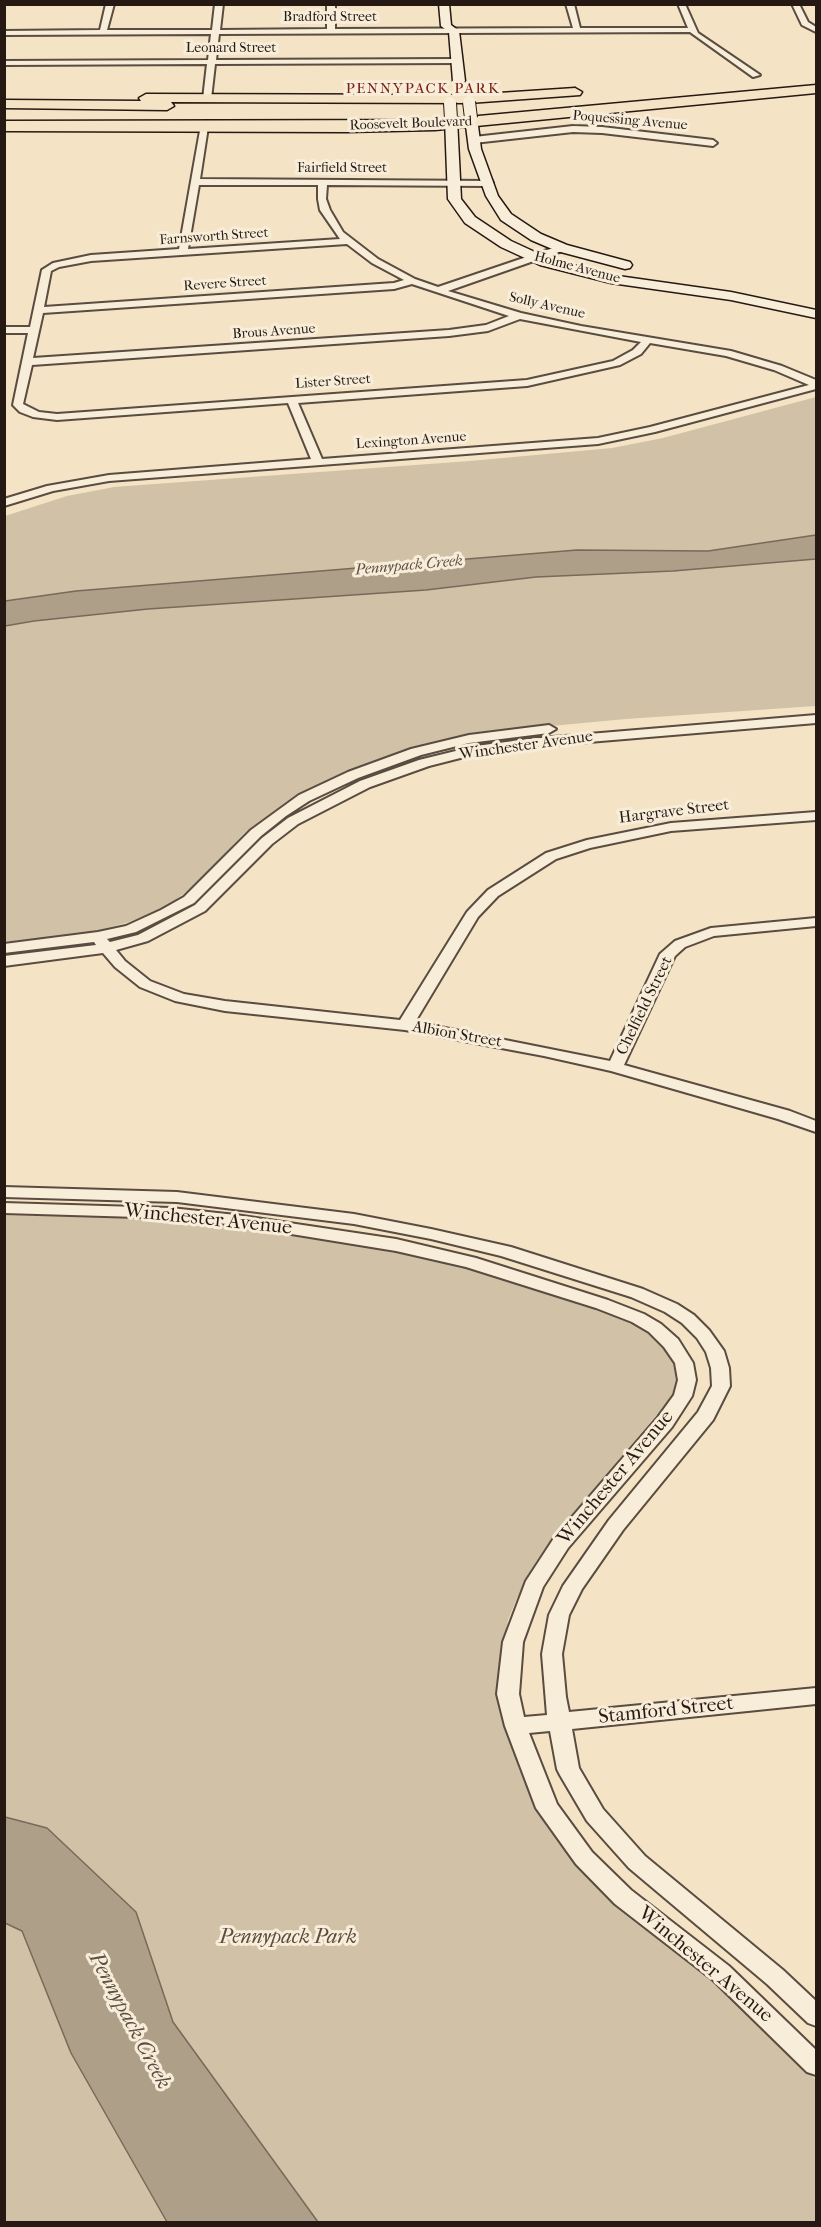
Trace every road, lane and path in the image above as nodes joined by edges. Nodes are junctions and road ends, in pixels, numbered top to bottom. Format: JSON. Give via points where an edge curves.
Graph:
{"nodes":[{"id":1,"x":110,"y":4,"type":"edge"},
{"id":2,"x":219,"y":4,"type":"edge"},
{"id":3,"x":332,"y":4,"type":"edge"},
{"id":4,"x":444,"y":4,"type":"edge"},
{"id":5,"x":570,"y":4,"type":"edge"},
{"id":6,"x":681,"y":4,"type":"edge"},
{"id":7,"x":795,"y":4,"type":"edge"},
{"id":8,"x":459,"y":15,"type":"dead end"},
{"id":9,"x":578,"y":30,"type":"junction"},
{"id":10,"x":691,"y":30,"type":"junction"},
{"id":11,"x":816,"y":30,"type":"edge"},
{"id":12,"x":454,"y":31,"type":"junction"},
{"id":13,"x":216,"y":32,"type":"junction"},
{"id":14,"x":331,"y":32,"type":"junction"},
{"id":15,"x":4,"y":33,"type":"edge"},
{"id":16,"x":103,"y":33,"type":"junction"},
{"id":17,"x":458,"y":61,"type":"junction"},
{"id":18,"x":4,"y":63,"type":"edge"},
{"id":19,"x":212,"y":63,"type":"junction"},
{"id":20,"x":764,"y":74,"type":"joint"},
{"id":21,"x":816,"y":76,"type":"edge"},
{"id":22,"x":733,"y":77,"type":"dead end"},
{"id":23,"x":459,"y":81,"type":"junction"},
{"id":24,"x":816,"y":82,"type":"edge"},
{"id":25,"x":816,"y":89,"type":"edge"},
{"id":26,"x":595,"y":90,"type":"dead end"},
{"id":27,"x":4,"y":98,"type":"edge"},
{"id":28,"x":207,"y":99,"type":"junction"},
{"id":29,"x":469,"y":100,"type":"junction"},
{"id":30,"x":450,"y":101,"type":"junction"},
{"id":31,"x":4,"y":104,"type":"edge"},
{"id":32,"x":177,"y":106,"type":"junction"},
{"id":33,"x":580,"y":112,"type":"junction"},
{"id":34,"x":4,"y":113,"type":"edge"},
{"id":35,"x":4,"y":119,"type":"edge"},
{"id":36,"x":471,"y":120,"type":"junction"},
{"id":37,"x":452,"y":121,"type":"junction"},
{"id":38,"x":4,"y":126,"type":"edge"},
{"id":39,"x":204,"y":127,"type":"junction"},
{"id":40,"x":587,"y":129,"type":"junction"},
{"id":41,"x":474,"y":140,"type":"junction"},
{"id":42,"x":713,"y":143,"type":"dead end"},
{"id":43,"x":454,"y":154,"type":"junction"},
{"id":44,"x":195,"y":183,"type":"junction"},
{"id":45,"x":323,"y":183,"type":"junction"},
{"id":46,"x":453,"y":183,"type":"junction"},
{"id":47,"x":473,"y":183,"type":"junction"},
{"id":48,"x":489,"y":183,"type":"junction"},
{"id":49,"x":500,"y":210,"type":"junction"},
{"id":50,"x":348,"y":241,"type":"junction"},
{"id":51,"x":562,"y":248,"type":"junction"},
{"id":52,"x":183,"y":252,"type":"junction"},
{"id":53,"x":534,"y":258,"type":"junction"},
{"id":54,"x":412,"y":281,"type":"junction"},
{"id":55,"x":752,"y":286,"type":"dead end"},
{"id":56,"x":437,"y":291,"type":"junction"},
{"id":57,"x":40,"y":309,"type":"junction"},
{"id":58,"x":816,"y":314,"type":"edge"},
{"id":59,"x":519,"y":316,"type":"junction"},
{"id":60,"x":4,"y":330,"type":"edge"},
{"id":61,"x":34,"y":330,"type":"junction"},
{"id":62,"x":649,"y":339,"type":"junction"},
{"id":63,"x":27,"y":362,"type":"junction"},
{"id":64,"x":816,"y":385,"type":"edge"},
{"id":65,"x":292,"y":400,"type":"junction"},
{"id":66,"x":318,"y":464,"type":"junction"},
{"id":67,"x":4,"y":504,"type":"edge"},
{"id":68,"x":816,"y":710,"type":"edge"},
{"id":69,"x":816,"y":719,"type":"edge"},
{"id":70,"x":623,"y":729,"type":"junction"},
{"id":71,"x":298,"y":802,"type":"junction"},
{"id":72,"x":314,"y":808,"type":"junction"},
{"id":73,"x":816,"y":816,"type":"edge"},
{"id":74,"x":816,"y":922,"type":"edge"},
{"id":75,"x":102,"y":943,"type":"junction"},
{"id":76,"x":4,"y":949,"type":"edge"},
{"id":77,"x":4,"y":961,"type":"edge"},
{"id":78,"x":405,"y":1025,"type":"junction"},
{"id":79,"x":615,"y":1067,"type":"junction"},
{"id":80,"x":816,"y":1127,"type":"edge"},
{"id":81,"x":4,"y":1192,"type":"edge"},
{"id":82,"x":174,"y":1205,"type":"junction"},
{"id":83,"x":4,"y":1208,"type":"edge"},
{"id":84,"x":667,"y":1306,"type":"junction"},
{"id":85,"x":645,"y":1322,"type":"junction"},
{"id":86,"x":816,"y":1696,"type":"edge"},
{"id":87,"x":560,"y":1722,"type":"junction"},
{"id":88,"x":516,"y":1726,"type":"junction"},
{"id":89,"x":816,"y":2016,"type":"edge"},
{"id":90,"x":816,"y":2066,"type":"edge"}],
"edges":[{"from":1,"to":16,"type":"street"},
{"from":2,"to":13,"type":"street"},
{"from":3,"to":14,"type":"street"},
{"from":4,"to":12,"type":"main road","via":[[447,26]]},
{"from":5,"to":9,"type":"street"},
{"from":6,"to":10,"type":"street"},
{"from":7,"to":11,"type":"street","via":[[805,23]]},
{"from":8,"to":12,"type":"main road","via":[[461,26]]},
{"from":9,"to":10,"type":"street","name":"Bradford Street"},
{"from":9,"to":12,"type":"street","name":"Bradford Street"},
{"from":10,"to":20,"type":"street"},
{"from":12,"to":14,"type":"street","name":"Bradford Street"},
{"from":12,"to":17,"type":"main road"},
{"from":13,"to":14,"type":"street","name":"Bradford Street"},
{"from":13,"to":16,"type":"street","name":"Bradford Street"},
{"from":13,"to":19,"type":"street"},
{"from":15,"to":16,"type":"street","name":"Bradford Street"},
{"from":17,"to":19,"type":"street","name":"Leonard Street"},
{"from":17,"to":23,"type":"main road"},
{"from":18,"to":19,"type":"street","name":"Leonard Street"},
{"from":19,"to":28,"type":"street"},
{"from":20,"to":22,"type":"highway"},
{"from":21,"to":32,"type":"highway","name":"Roosevelt Boulevard","via":[[460,107]]},
{"from":23,"to":29,"type":"main road","via":[[467,85]]},
{"from":23,"to":30,"type":"main road","via":[[448,85]]},
{"from":24,"to":35,"type":"highway","name":"Roosevelt Boulevard","via":[[436,116]]},
{"from":25,"to":33,"type":"highway","name":"Roosevelt Boulevard"},
{"from":26,"to":29,"type":"highway","name":"Roosevelt Boulevard"},
{"from":27,"to":28,"type":"highway","name":"Roosevelt Boulevard"},
{"from":28,"to":30,"type":"highway","name":"Roosevelt Boulevard"},
{"from":29,"to":30,"type":"highway","name":"Roosevelt Boulevard"},
{"from":29,"to":36,"type":"main road","bridge":true},
{"from":30,"to":37,"type":"main road","name":"Holme Avenue","bridge":true},
{"from":31,"to":32,"type":"highway","name":"Roosevelt Boulevard"},
{"from":32,"to":34,"type":"highway","via":[[98,113]]},
{"from":33,"to":36,"type":"highway","name":"Roosevelt Boulevard"},
{"from":33,"to":40,"type":"highway","via":[[565,121]]},
{"from":36,"to":37,"type":"highway","name":"Roosevelt Boulevard"},
{"from":36,"to":41,"type":"main road"},
{"from":37,"to":39,"type":"highway","name":"Roosevelt Boulevard","via":[[347,127]]},
{"from":37,"to":43,"type":"main road","name":"Holme Avenue"},
{"from":38,"to":39,"type":"highway","name":"Roosevelt Boulevard"},
{"from":39,"to":44,"type":"street"},
{"from":40,"to":41,"type":"street","name":"Poquessing Avenue"},
{"from":40,"to":42,"type":"street","name":"Poquessing Avenue"},
{"from":41,"to":48,"type":"main road"},
{"from":43,"to":46,"type":"main road","name":"Holme Avenue"},
{"from":43,"to":47,"type":"main road","name":"Holme Avenue"},
{"from":44,"to":45,"type":"street","name":"Fairfield Street"},
{"from":44,"to":52,"type":"street"},
{"from":45,"to":46,"type":"street","name":"Fairfield Street"},
{"from":45,"to":50,"type":"street","name":"Solly Avenue","via":[[322,199],[329,220]]},
{"from":46,"to":47,"type":"street","name":"Fairfield Street"},
{"from":46,"to":53,"type":"main road","name":"Holme Avenue","via":[[456,199],[470,220]]},
{"from":47,"to":48,"type":"street","name":"Fairfield Street"},
{"from":47,"to":49,"type":"main road","name":"Holme Avenue"},
{"from":48,"to":49,"type":"main road"},
{"from":49,"to":51,"type":"main road","name":"Holme Avenue","via":[[521,227]]},
{"from":50,"to":52,"type":"street","name":"Farnsworth Street"},
{"from":50,"to":54,"type":"street","name":"Solly Avenue"},
{"from":51,"to":53,"type":"street"},
{"from":51,"to":55,"type":"main road","name":"Holme Avenue","via":[[640,268]]},
{"from":52,"to":57,"type":"street","name":"Farnsworth Street","via":[[64,261],[47,270]]},
{"from":53,"to":56,"type":"street"},
{"from":53,"to":58,"type":"main road","name":"Holme Avenue","via":[[611,279],[731,296]]},
{"from":54,"to":56,"type":"street","name":"Solly Avenue"},
{"from":54,"to":57,"type":"street","name":"Revere Street","via":[[383,287]]},
{"from":56,"to":59,"type":"street","name":"Solly Avenue"},
{"from":57,"to":61,"type":"street"},
{"from":59,"to":62,"type":"street","name":"Solly Avenue"},
{"from":59,"to":63,"type":"street","name":"Brous Avenue","via":[[488,328],[449,333]]},
{"from":60,"to":61,"type":"street"},
{"from":61,"to":63,"type":"street"},
{"from":62,"to":64,"type":"street","name":"Solly Avenue","via":[[737,356]]},
{"from":62,"to":65,"type":"street","name":"Lister Street","via":[[637,352],[616,363],[552,379]]},
{"from":63,"to":65,"type":"street","name":"Lister Street","via":[[18,405],[37,415],[57,417]]},
{"from":64,"to":66,"type":"street","name":"Lexington Avenue","via":[[598,441]]},
{"from":65,"to":66,"type":"street"},
{"from":66,"to":67,"type":"street","name":"Lexington Avenue","via":[[79,482]]},
{"from":68,"to":70,"type":"street","name":"Winchester Avenue"},
{"from":69,"to":70,"type":"street","name":"Winchester Avenue"},
{"from":70,"to":71,"type":"street","name":"Winchester Avenue","via":[[522,732],[469,740],[416,752],[353,775]]},
{"from":70,"to":72,"type":"street","name":"Winchester Avenue","via":[[476,750],[384,776]]},
{"from":71,"to":72,"type":"street"},
{"from":71,"to":75,"type":"street","name":"Winchester Avenue","via":[[256,833],[189,900]]},
{"from":72,"to":75,"type":"street","name":"Winchester Avenue","via":[[267,841],[200,908],[143,938]]},
{"from":73,"to":78,"type":"street","name":"Hargrave Street","via":[[671,827],[596,841],[551,856],[493,893],[472,915]]},
{"from":74,"to":79,"type":"street","name":"Chelfield Street","via":[[711,932],[680,944],[668,954]]},
{"from":75,"to":76,"type":"street","name":"Winchester Avenue"},
{"from":75,"to":77,"type":"street","name":"Winchester Avenue"},
{"from":75,"to":78,"type":"street","name":"Albion Street","via":[[145,984],[180,998]]},
{"from":78,"to":79,"type":"street","name":"Albion Street"},
{"from":79,"to":80,"type":"street","name":"Albion Street"},
{"from":81,"to":82,"type":"street","name":"Winchester Avenue"},
{"from":82,"to":83,"type":"street","name":"Winchester Avenue"},
{"from":82,"to":84,"type":"street","name":"Winchester Avenue","via":[[354,1219],[431,1234],[578,1273]]},
{"from":82,"to":85,"type":"street","name":"Winchester Avenue","via":[[438,1255],[543,1285]]},
{"from":84,"to":85,"type":"street"},
{"from":84,"to":87,"type":"street","name":"Winchester Avenue","via":[[688,1319],[715,1351],[721,1386],[706,1414],[591,1558],[559,1615],[552,1654]]},
{"from":85,"to":88,"type":"street","name":"Winchester Avenue","via":[[670,1343],[684,1362],[687,1380],[683,1396],[561,1543],[533,1586],[513,1642],[508,1694]]},
{"from":86,"to":87,"type":"street","name":"Stamford Street"},
{"from":87,"to":88,"type":"street","name":"Stamford Street"},
{"from":87,"to":89,"type":"street","name":"Winchester Avenue","via":[[568,1769],[595,1815],[637,1862]]},
{"from":88,"to":90,"type":"street","name":"Winchester Avenue","via":[[547,1808],[584,1858],[623,1897],[721,1973]]}]}
